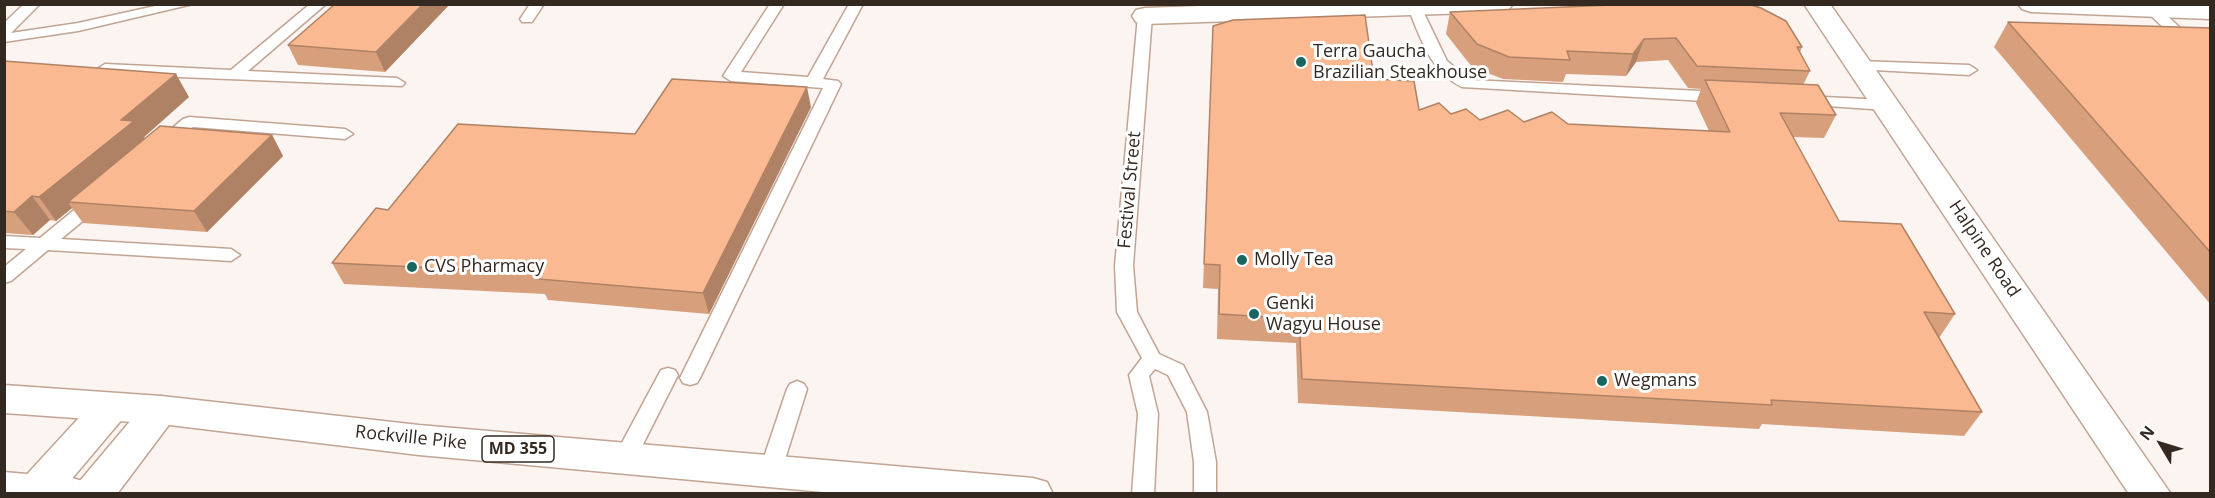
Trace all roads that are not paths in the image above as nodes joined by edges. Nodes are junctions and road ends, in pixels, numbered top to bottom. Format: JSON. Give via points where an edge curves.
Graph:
{"nodes":[{"id":1,"x":33,"y":4,"type":"edge"},
{"id":2,"x":186,"y":4,"type":"edge"},
{"id":3,"x":319,"y":4,"type":"edge"},
{"id":4,"x":537,"y":4,"type":"edge"},
{"id":5,"x":777,"y":4,"type":"edge"},
{"id":6,"x":856,"y":4,"type":"edge"},
{"id":7,"x":1500,"y":4,"type":"edge"},
{"id":8,"x":1817,"y":4,"type":"edge"},
{"id":9,"x":2031,"y":4,"type":"edge"},
{"id":10,"x":1415,"y":8,"type":"junction"},
{"id":11,"x":2152,"y":9,"type":"junction"},
{"id":12,"x":2211,"y":11,"type":"edge"},
{"id":13,"x":1145,"y":16,"type":"joint"},
{"id":14,"x":527,"y":19,"type":"dead end"},
{"id":15,"x":4,"y":31,"type":"edge"},
{"id":16,"x":4,"y":38,"type":"edge"},
{"id":17,"x":2193,"y":47,"type":"edge"},
{"id":18,"x":1859,"y":66,"type":"junction"},
{"id":19,"x":85,"y":68,"type":"edge"},
{"id":20,"x":1969,"y":69,"type":"dead end"},
{"id":21,"x":235,"y":75,"type":"junction"},
{"id":22,"x":397,"y":83,"type":"dead end"},
{"id":23,"x":813,"y":83,"type":"junction"},
{"id":24,"x":1736,"y":98,"type":"edge"},
{"id":25,"x":1783,"y":100,"type":"edge"},
{"id":26,"x":1886,"y":105,"type":"junction"},
{"id":27,"x":345,"y":134,"type":"dead end"},
{"id":28,"x":153,"y":153,"type":"edge"},
{"id":29,"x":108,"y":191,"type":"edge"},
{"id":30,"x":4,"y":242,"type":"edge"},
{"id":31,"x":44,"y":245,"type":"junction"},
{"id":32,"x":231,"y":255,"type":"dead end"},
{"id":33,"x":4,"y":278,"type":"edge"},
{"id":34,"x":1152,"y":359,"type":"junction"},
{"id":35,"x":668,"y":375,"type":"dead end"},
{"id":36,"x":690,"y":378,"type":"dead end"},
{"id":37,"x":797,"y":389,"type":"dead end"},
{"id":38,"x":4,"y":399,"type":"edge"},
{"id":39,"x":111,"y":407,"type":"junction"},
{"id":40,"x":161,"y":410,"type":"junction"},
{"id":41,"x":625,"y":458,"type":"junction"},
{"id":42,"x":771,"y":469,"type":"junction"},
{"id":43,"x":37,"y":491,"type":"edge"},
{"id":44,"x":93,"y":494,"type":"edge"},
{"id":45,"x":1033,"y":494,"type":"edge"},
{"id":46,"x":1143,"y":494,"type":"edge"},
{"id":47,"x":1205,"y":494,"type":"edge"},
{"id":48,"x":2151,"y":494,"type":"edge"}],
"edges":[{"from":1,"to":15,"type":"lane"},
{"from":2,"to":16,"type":"lane"},
{"from":3,"to":21,"type":"lane"},
{"from":4,"to":14,"type":"lane"},
{"from":5,"to":23,"type":"lane","via":[[731,76]]},
{"from":6,"to":23,"type":"lane"},
{"from":7,"to":10,"type":"street"},
{"from":8,"to":18,"type":"street","name":"Halpine Road"},
{"from":9,"to":11,"type":"street"},
{"from":10,"to":13,"type":"street"},
{"from":10,"to":24,"type":"lane","via":[[1443,69],[1467,84]]},
{"from":11,"to":12,"type":"street"},
{"from":11,"to":17,"type":"lane"},
{"from":13,"to":34,"type":"lane","name":"Festival Street","via":[[1124,266],[1127,312]]},
{"from":18,"to":20,"type":"lane"},
{"from":18,"to":26,"type":"street","name":"Halpine Road"},
{"from":19,"to":21,"type":"lane"},
{"from":21,"to":22,"type":"lane"},
{"from":23,"to":36,"type":"lane","via":[[833,84]]},
{"from":25,"to":26,"type":"lane"},
{"from":26,"to":48,"type":"street","name":"Halpine Road"},
{"from":27,"to":28,"type":"lane","via":[[189,122]]},
{"from":29,"to":31,"type":"lane"},
{"from":30,"to":31,"type":"lane"},
{"from":31,"to":32,"type":"lane"},
{"from":31,"to":33,"type":"lane"},
{"from":34,"to":46,"type":"lane","via":[[1139,375],[1148,414]]},
{"from":34,"to":47,"type":"lane","via":[[1176,370],[1197,412],[1205,462]]},
{"from":35,"to":41,"type":"lane"},
{"from":37,"to":42,"type":"lane"},
{"from":38,"to":39,"type":"street","name":"Rockville Pike","number":"MD 355"},
{"from":39,"to":40,"type":"street","name":"Rockville Pike","number":"MD 355"},
{"from":39,"to":43,"type":"street"},
{"from":40,"to":41,"type":"street","name":"Rockville Pike","number":"MD 355","via":[[419,440]]},
{"from":40,"to":44,"type":"street"},
{"from":41,"to":42,"type":"street","name":"Rockville Pike","number":"MD 355"},
{"from":42,"to":45,"type":"street","name":"Rockville Pike","number":"MD 355"}]}
